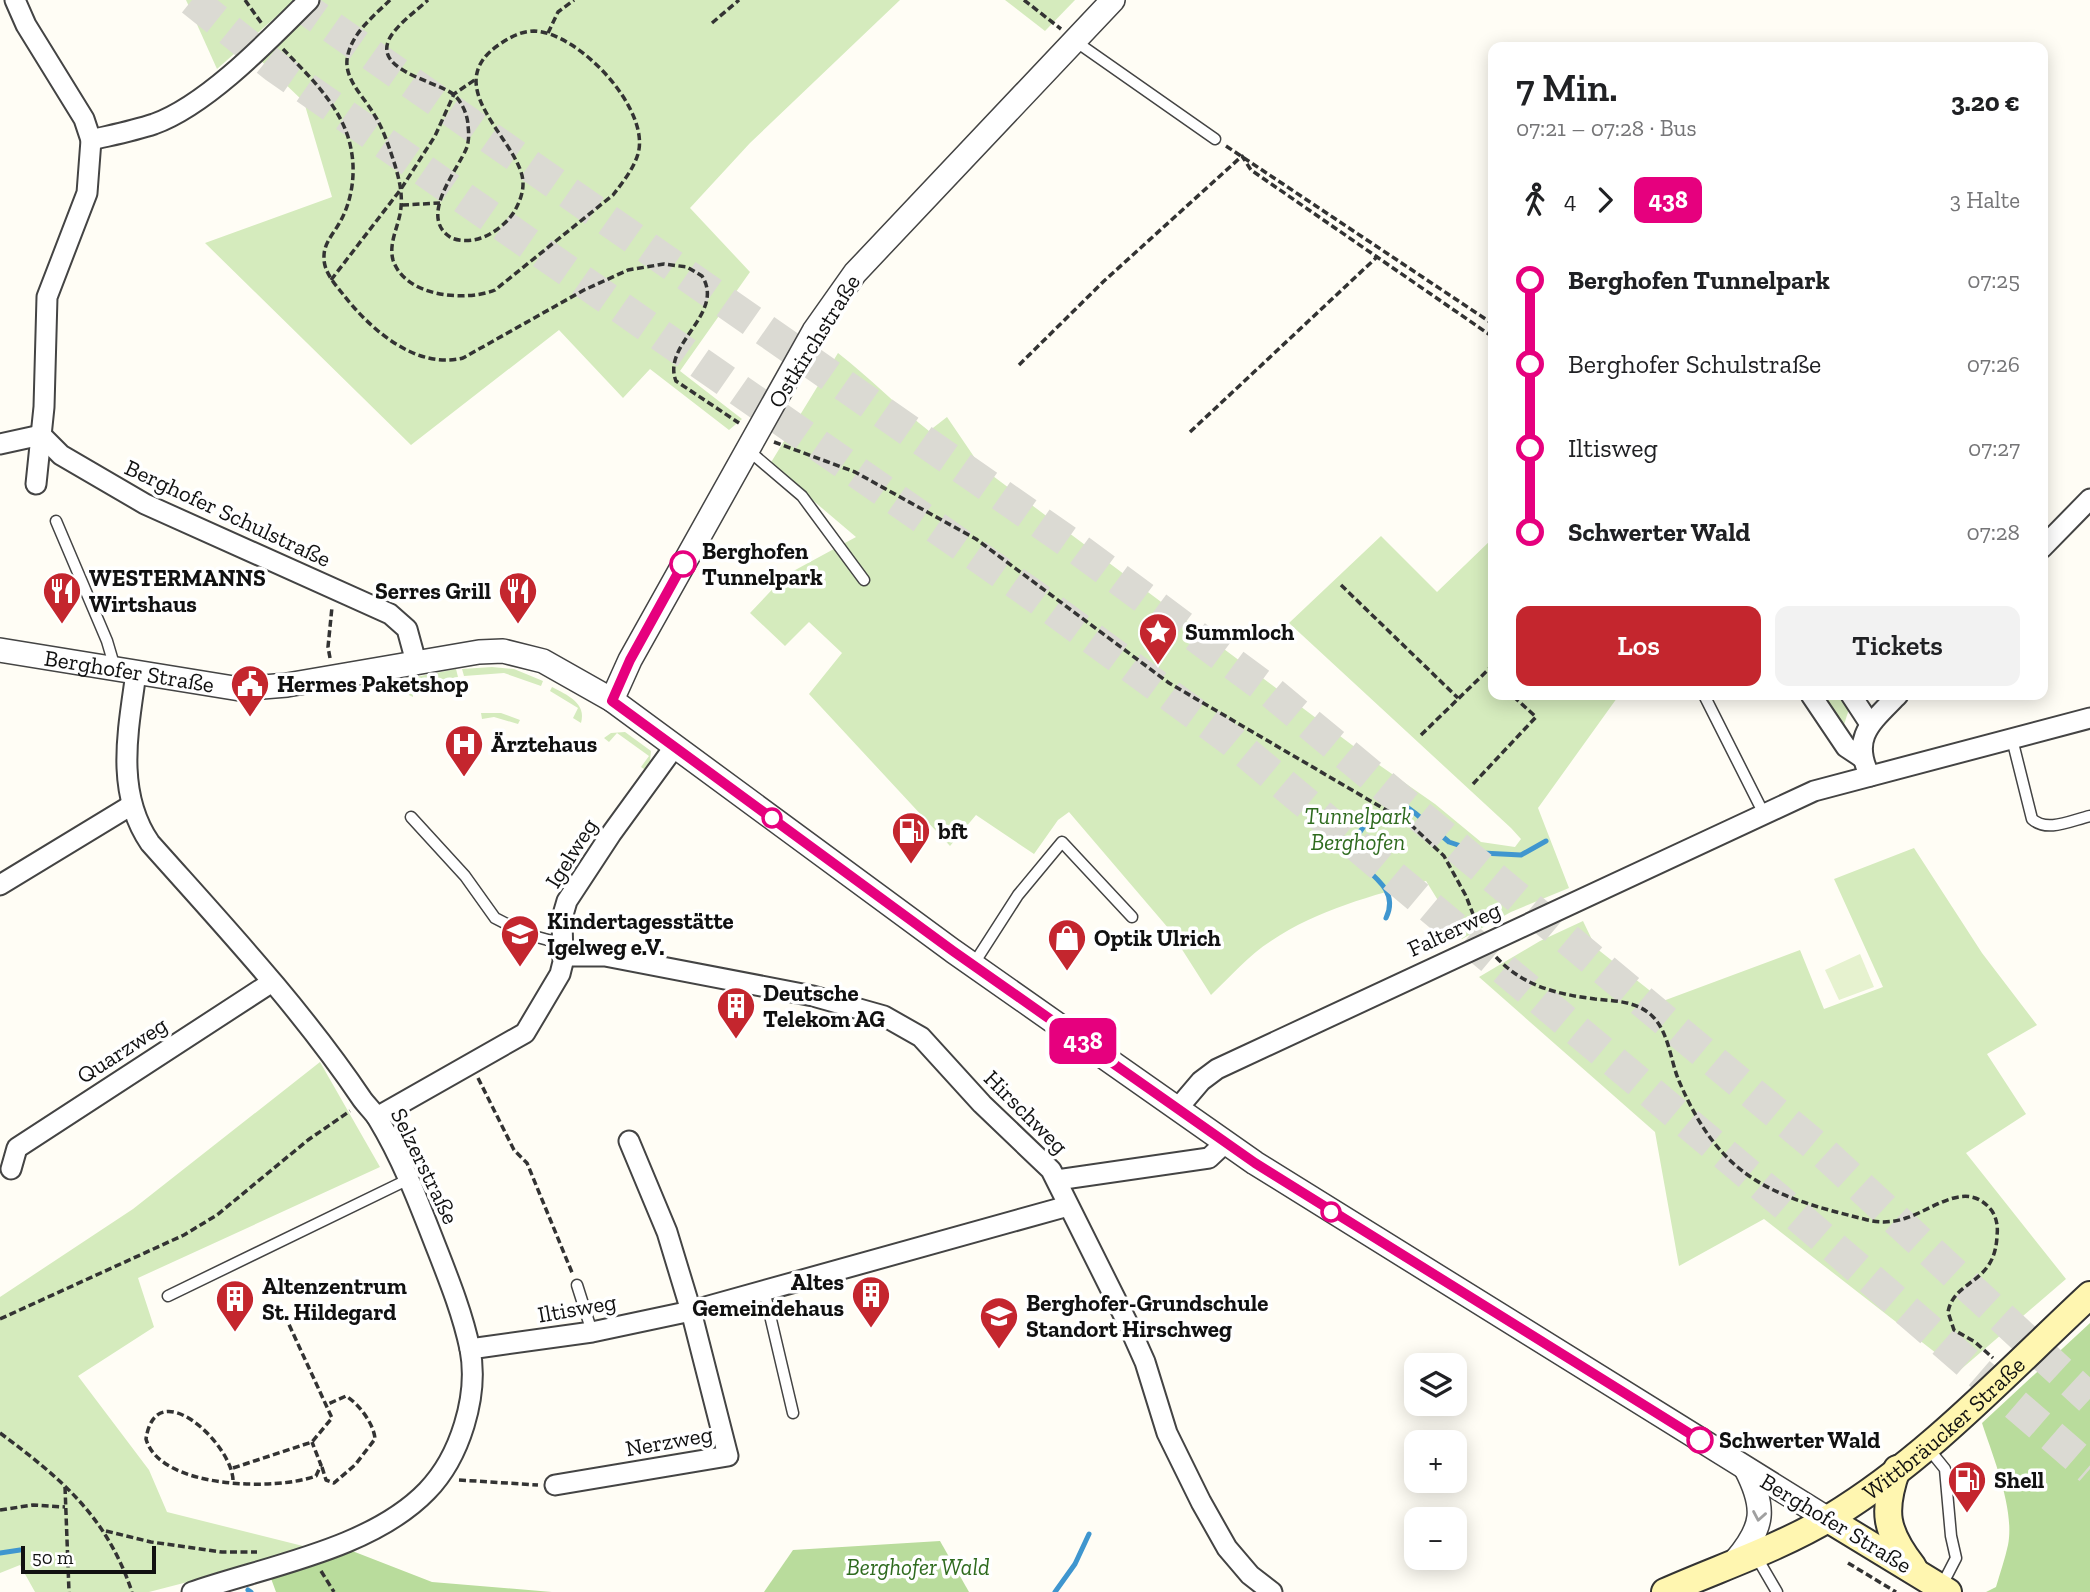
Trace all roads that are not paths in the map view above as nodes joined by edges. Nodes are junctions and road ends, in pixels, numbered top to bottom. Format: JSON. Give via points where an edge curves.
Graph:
{"nodes":[{"id":1,"x":15,"y":0,"type":"edge"},
{"id":2,"x":309,"y":0,"type":"edge"},
{"id":3,"x":1113,"y":0,"type":"edge"},
{"id":4,"x":1075,"y":41,"type":"junction"},
{"id":5,"x":1215,"y":139,"type":"road end"},
{"id":6,"x":91,"y":141,"type":"junction"},
{"id":7,"x":41,"y":435,"type":"junction"},
{"id":8,"x":0,"y":444,"type":"edge"},
{"id":9,"x":748,"y":450,"type":"junction"},
{"id":10,"x":36,"y":484,"type":"dead end"},
{"id":11,"x":2090,"y":499,"type":"edge"},
{"id":12,"x":56,"y":521,"type":"dead end"},
{"id":13,"x":2048,"y":542,"type":"edge"},
{"id":14,"x":864,"y":580,"type":"dead end"},
{"id":15,"x":0,"y":650,"type":"edge"},
{"id":16,"x":416,"y":662,"type":"junction"},
{"id":17,"x":126,"y":671,"type":"junction"},
{"id":18,"x":1707,"y":700,"type":"edge"},
{"id":19,"x":1814,"y":700,"type":"edge"},
{"id":20,"x":1855,"y":700,"type":"edge"},
{"id":21,"x":1893,"y":700,"type":"edge"},
{"id":22,"x":612,"y":701,"type":"junction"},
{"id":23,"x":2090,"y":718,"type":"edge"},
{"id":24,"x":1870,"y":724,"type":"junction"},
{"id":25,"x":2012,"y":739,"type":"junction"},
{"id":26,"x":674,"y":746,"type":"junction"},
{"id":27,"x":1860,"y":757,"type":"junction"},
{"id":28,"x":1870,"y":776,"type":"junction"},
{"id":29,"x":130,"y":806,"type":"junction"},
{"id":30,"x":1764,"y":814,"type":"junction"},
{"id":31,"x":2090,"y":816,"type":"edge"},
{"id":32,"x":411,"y":817,"type":"dead end"},
{"id":33,"x":0,"y":885,"type":"edge"},
{"id":34,"x":1132,"y":917,"type":"dead end"},
{"id":35,"x":564,"y":950,"type":"junction"},
{"id":36,"x":973,"y":965,"type":"junction"},
{"id":37,"x":272,"y":982,"type":"junction"},
{"id":38,"x":1178,"y":1108,"type":"junction"},
{"id":39,"x":377,"y":1117,"type":"junction"},
{"id":40,"x":629,"y":1141,"type":"dead end"},
{"id":41,"x":1226,"y":1142,"type":"junction"},
{"id":42,"x":11,"y":1170,"type":"dead end"},
{"id":43,"x":409,"y":1179,"type":"junction"},
{"id":44,"x":1057,"y":1180,"type":"junction"},
{"id":45,"x":1068,"y":1206,"type":"junction"},
{"id":46,"x":577,"y":1285,"type":"road end"},
{"id":47,"x":764,"y":1290,"type":"junction"},
{"id":48,"x":2090,"y":1295,"type":"edge"},
{"id":49,"x":168,"y":1296,"type":"dead end"},
{"id":50,"x":691,"y":1311,"type":"junction"},
{"id":51,"x":592,"y":1332,"type":"junction"},
{"id":52,"x":470,"y":1349,"type":"junction"},
{"id":53,"x":793,"y":1413,"type":"dead end"},
{"id":54,"x":1926,"y":1445,"type":"junction"},
{"id":55,"x":1746,"y":1469,"type":"junction"},
{"id":56,"x":1897,"y":1469,"type":"junction"},
{"id":57,"x":555,"y":1485,"type":"road end"},
{"id":58,"x":1828,"y":1519,"type":"junction"},
{"id":59,"x":1745,"y":1556,"type":"junction"},
{"id":60,"x":1916,"y":1571,"type":"junction"},
{"id":61,"x":1944,"y":1590,"type":"edge"},
{"id":62,"x":1268,"y":1591,"type":"edge"},
{"id":63,"x":192,"y":1592,"type":"edge"},
{"id":64,"x":1665,"y":1592,"type":"edge"},
{"id":65,"x":1777,"y":1592,"type":"edge"}],
"edges":[{"from":1,"to":6,"type":"street"},
{"from":2,"to":6,"type":"street","via":[[272,37],[180,111]]},
{"from":3,"to":4,"type":"street","name":"Ostkirchstraße"},
{"from":4,"to":5,"type":"lane"},
{"from":4,"to":9,"type":"street","name":"Ostkirchstraße","via":[[855,273],[814,331]]},
{"from":6,"to":7,"type":"street","via":[[87,193],[47,297]]},
{"from":7,"to":8,"type":"street"},
{"from":7,"to":10,"type":"street"},
{"from":7,"to":16,"type":"street","name":"Berghofer Schulstraße","via":[[61,455],[122,492],[398,618],[407,629]]},
{"from":9,"to":14,"type":"lane","via":[[802,496]]},
{"from":9,"to":22,"type":"street","name":"Ostkirchstraße","via":[[630,660]]},
{"from":11,"to":13,"type":"street"},
{"from":12,"to":17,"type":"lane","via":[[107,641]]},
{"from":15,"to":17,"type":"street","name":"Berghofer Straße"},
{"from":16,"to":17,"type":"street","name":"Berghofer Straße","via":[[240,689]]},
{"from":16,"to":22,"type":"street","name":"Berghofer Straße","via":[[480,652],[517,653],[543,661]]},
{"from":17,"to":29,"type":"street","name":"Selzerstraße"},
{"from":18,"to":30,"type":"lane"},
{"from":19,"to":27,"type":"street","via":[[1846,747]]},
{"from":20,"to":24,"type":"street"},
{"from":21,"to":24,"type":"street"},
{"from":22,"to":26,"type":"street","name":"Berghofer Straße"},
{"from":23,"to":25,"type":"street","name":"Falterweg"},
{"from":24,"to":27,"type":"street"},
{"from":25,"to":28,"type":"street","name":"Falterweg"},
{"from":25,"to":31,"type":"lane","via":[[2032,819],[2049,826]]},
{"from":26,"to":35,"type":"street","name":"Igelweg","via":[[578,880],[562,918]]},
{"from":26,"to":36,"type":"street","name":"Berghofer Straße"},
{"from":27,"to":28,"type":"street"},
{"from":28,"to":30,"type":"street","name":"Falterweg","via":[[1815,791]]},
{"from":29,"to":33,"type":"street"},
{"from":29,"to":37,"type":"street","name":"Selzerstraße","via":[[149,843]]},
{"from":30,"to":38,"type":"street","name":"Falterweg","via":[[1217,1069]]},
{"from":32,"to":35,"type":"lane","via":[[465,876],[495,918]]},
{"from":34,"to":36,"type":"lane","via":[[1062,842],[1018,895]]},
{"from":35,"to":39,"type":"street","name":"Igelweg","via":[[560,974],[525,1033]]},
{"from":35,"to":44,"type":"street","name":"Hirschweg","via":[[813,996],[884,1016],[921,1037]]},
{"from":36,"to":38,"type":"street","name":"Berghofer Straße"},
{"from":37,"to":39,"type":"street","name":"Selzerstraße"},
{"from":37,"to":42,"type":"street","name":"Quarzweg","via":[[17,1148]]},
{"from":38,"to":41,"type":"street","name":"Berghofer Straße"},
{"from":39,"to":43,"type":"street","name":"Selzerstraße"},
{"from":40,"to":50,"type":"street","via":[[667,1232]]},
{"from":41,"to":44,"type":"street","via":[[1209,1158]]},
{"from":41,"to":55,"type":"street","name":"Berghofer Straße"},
{"from":43,"to":49,"type":"lane"},
{"from":43,"to":52,"type":"street","name":"Selzerstraße","via":[[444,1263]]},
{"from":44,"to":45,"type":"street","name":"Hirschweg"},
{"from":45,"to":47,"type":"street","name":"Iltisweg"},
{"from":45,"to":62,"type":"street","name":"Hirschweg","via":[[1128,1324],[1167,1433],[1201,1502],[1227,1548]]},
{"from":46,"to":51,"type":"lane"},
{"from":47,"to":50,"type":"street","name":"Iltisweg"},
{"from":47,"to":53,"type":"lane"},
{"from":48,"to":54,"type":"main road","name":"Wittbräucker Straße"},
{"from":50,"to":51,"type":"street","name":"Iltisweg"},
{"from":50,"to":57,"type":"street","name":"Nerzweg","via":[[728,1457]]},
{"from":51,"to":52,"type":"street","name":"Iltisweg"},
{"from":52,"to":63,"type":"street","name":"Selzerstraße","via":[[466,1418],[450,1459],[407,1509],[378,1529]]},
{"from":54,"to":56,"type":"main road","name":"Wittbräucker Straße"},
{"from":54,"to":61,"type":"lane","via":[[1945,1469],[1956,1558]]},
{"from":55,"to":58,"type":"street","name":"Berghofer Straße"},
{"from":55,"to":59,"type":"street","one_way":true,"via":[[1761,1511]]},
{"from":56,"to":58,"type":"main road","name":"Wittbräucker Straße"},
{"from":56,"to":60,"type":"main road","via":[[1886,1511],[1892,1535]]},
{"from":58,"to":59,"type":"main road","name":"Wittbräucker Straße"},
{"from":58,"to":60,"type":"main road","name":"Berghofer Straße"},
{"from":59,"to":64,"type":"main road","name":"Wittbräucker Straße"},
{"from":59,"to":65,"type":"lane"},
{"from":60,"to":61,"type":"main road","name":"Berghofer Straße"}]}
